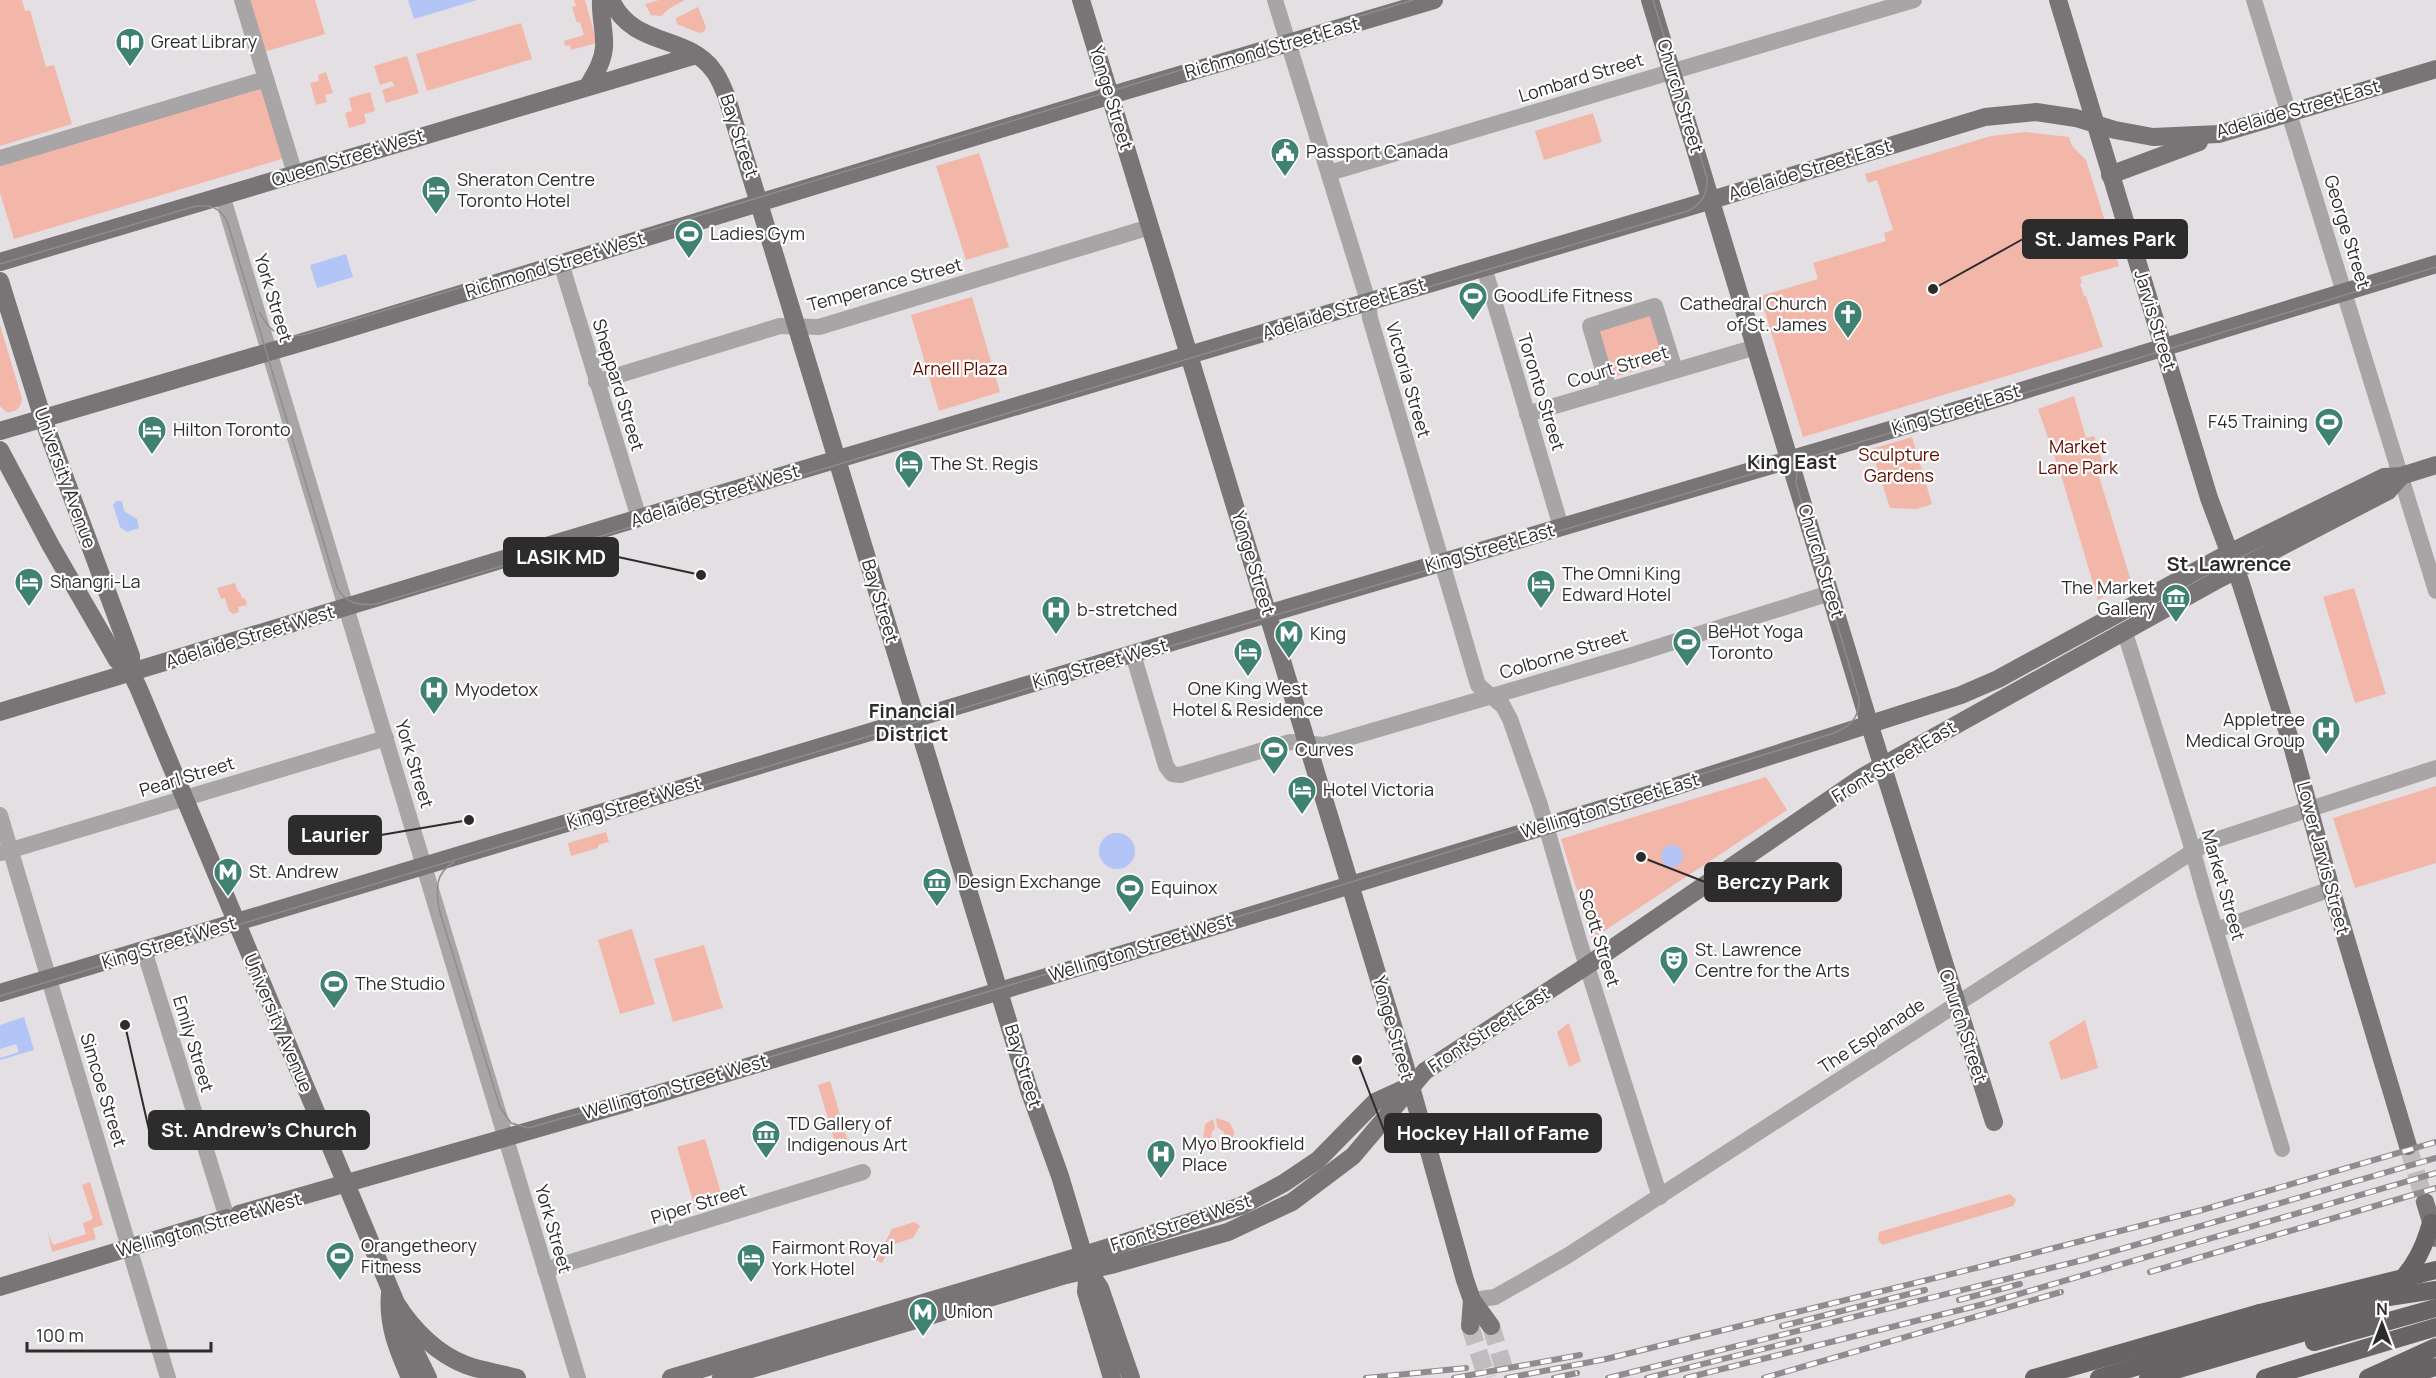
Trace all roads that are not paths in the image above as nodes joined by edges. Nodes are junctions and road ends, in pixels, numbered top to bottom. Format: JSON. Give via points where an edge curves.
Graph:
{"nodes":[{"id":1,"x":242,"y":0,"type":"edge"},
{"id":2,"x":601,"y":0,"type":"edge"},
{"id":3,"x":611,"y":0,"type":"edge"},
{"id":4,"x":1081,"y":0,"type":"edge"},
{"id":5,"x":1275,"y":0,"type":"edge"},
{"id":6,"x":1434,"y":0,"type":"edge"},
{"id":7,"x":1650,"y":0,"type":"edge"},
{"id":8,"x":1914,"y":0,"type":"edge"},
{"id":9,"x":2058,"y":0,"type":"edge"},
{"id":10,"x":2254,"y":0,"type":"edge"},
{"id":11,"x":1288,"y":43,"type":"junction"},
{"id":12,"x":696,"y":55,"type":"junction"},
{"id":13,"x":2436,"y":69,"type":"edge"},
{"id":14,"x":1672,"y":71,"type":"junction"},
{"id":15,"x":266,"y":79,"type":"junction"},
{"id":16,"x":588,"y":86,"type":"junction"},
{"id":17,"x":1110,"y":95,"type":"junction"},
{"id":18,"x":2289,"y":113,"type":"junction"},
{"id":19,"x":2095,"y":124,"type":"junction"},
{"id":20,"x":2219,"y":135,"type":"junction"},
{"id":21,"x":0,"y":158,"type":"edge"},
{"id":22,"x":1329,"y":173,"type":"junction"},
{"id":23,"x":295,"y":174,"type":"junction"},
{"id":24,"x":2110,"y":175,"type":"junction"},
{"id":25,"x":222,"y":195,"type":"junction"},
{"id":26,"x":1711,"y":200,"type":"junction"},
{"id":27,"x":760,"y":202,"type":"junction"},
{"id":28,"x":1150,"y":227,"type":"junction"},
{"id":29,"x":0,"y":262,"type":"edge"},
{"id":30,"x":561,"y":263,"type":"junction"},
{"id":31,"x":2436,"y":264,"type":"edge"},
{"id":32,"x":1484,"y":267,"type":"junction"},
{"id":33,"x":0,"y":281,"type":"edge"},
{"id":34,"x":2345,"y":292,"type":"junction"},
{"id":35,"x":1368,"y":301,"type":"junction"},
{"id":36,"x":798,"y":327,"type":"junction"},
{"id":37,"x":1756,"y":347,"type":"junction"},
{"id":38,"x":2163,"y":348,"type":"junction"},
{"id":39,"x":269,"y":351,"type":"junction"},
{"id":40,"x":1189,"y":355,"type":"junction"},
{"id":41,"x":1675,"y":370,"type":"junction"},
{"id":42,"x":596,"y":382,"type":"junction"},
{"id":43,"x":1609,"y":390,"type":"junction"},
{"id":44,"x":1527,"y":414,"type":"junction"},
{"id":45,"x":43,"y":419,"type":"junction"},
{"id":46,"x":0,"y":431,"type":"edge"},
{"id":47,"x":0,"y":450,"type":"edge"},
{"id":48,"x":837,"y":459,"type":"junction"},
{"id":49,"x":1790,"y":460,"type":"junction"},
{"id":50,"x":2436,"y":465,"type":"edge"},
{"id":51,"x":2401,"y":476,"type":"junction"},
{"id":52,"x":639,"y":518,"type":"junction"},
{"id":53,"x":1561,"y":527,"type":"junction"},
{"id":54,"x":2229,"y":553,"type":"junction"},
{"id":55,"x":1442,"y":562,"type":"junction"},
{"id":56,"x":2236,"y":570,"type":"junction"},
{"id":57,"x":2436,"y":591,"type":"edge"},
{"id":58,"x":1830,"y":593,"type":"junction"},
{"id":59,"x":346,"y":607,"type":"junction"},
{"id":60,"x":1268,"y":614,"type":"junction"},
{"id":61,"x":2125,"y":633,"type":"junction"},
{"id":62,"x":1133,"y":654,"type":"junction"},
{"id":63,"x":131,"y":673,"type":"junction"},
{"id":64,"x":1491,"y":696,"type":"junction"},
{"id":65,"x":0,"y":712,"type":"edge"},
{"id":66,"x":915,"y":719,"type":"junction"},
{"id":67,"x":1870,"y":726,"type":"junction"},
{"id":68,"x":386,"y":738,"type":"junction"},
{"id":69,"x":1308,"y":745,"type":"junction"},
{"id":70,"x":1883,"y":765,"type":"junction"},
{"id":71,"x":2436,"y":768,"type":"edge"},
{"id":72,"x":183,"y":798,"type":"junction"},
{"id":73,"x":2309,"y":809,"type":"junction"},
{"id":74,"x":0,"y":815,"type":"edge"},
{"id":75,"x":1546,"y":826,"type":"junction"},
{"id":76,"x":5,"y":852,"type":"edge"},
{"id":77,"x":2192,"y":852,"type":"junction"},
{"id":78,"x":424,"y":867,"type":"junction"},
{"id":79,"x":1350,"y":885,"type":"junction"},
{"id":80,"x":2331,"y":890,"type":"junction"},
{"id":81,"x":236,"y":923,"type":"junction"},
{"id":82,"x":2216,"y":930,"type":"junction"},
{"id":83,"x":144,"y":950,"type":"junction"},
{"id":84,"x":1588,"y":965,"type":"junction"},
{"id":85,"x":48,"y":979,"type":"junction"},
{"id":86,"x":999,"y":991,"type":"junction"},
{"id":87,"x":0,"y":993,"type":"edge"},
{"id":88,"x":1956,"y":1005,"type":"junction"},
{"id":89,"x":1410,"y":1086,"type":"junction"},
{"id":90,"x":1994,"y":1122,"type":"dead end"},
{"id":91,"x":506,"y":1137,"type":"junction"},
{"id":92,"x":1333,"y":1146,"type":"junction"},
{"id":93,"x":2408,"y":1146,"type":"tunnel mouth"},
{"id":94,"x":2282,"y":1149,"type":"dead end"},
{"id":95,"x":1347,"y":1161,"type":"junction"},
{"id":96,"x":863,"y":1172,"type":"dead end"},
{"id":97,"x":345,"y":1185,"type":"junction"},
{"id":98,"x":1660,"y":1197,"type":"junction"},
{"id":99,"x":2425,"y":1202,"type":"tunnel mouth"},
{"id":100,"x":1221,"y":1212,"type":"junction"},
{"id":101,"x":233,"y":1216,"type":"junction"},
{"id":102,"x":2433,"y":1230,"type":"edge"},
{"id":103,"x":1228,"y":1232,"type":"junction"},
{"id":104,"x":130,"y":1248,"type":"junction"},
{"id":105,"x":1086,"y":1262,"type":"junction"},
{"id":106,"x":545,"y":1270,"type":"junction"},
{"id":107,"x":2436,"y":1270,"type":"edge"},
{"id":108,"x":0,"y":1287,"type":"edge"},
{"id":109,"x":391,"y":1291,"type":"junction"},
{"id":110,"x":2436,"y":1292,"type":"edge"},
{"id":111,"x":2382,"y":1298,"type":"junction"},
{"id":112,"x":1472,"y":1300,"type":"junction"},
{"id":113,"x":2436,"y":1308,"type":"edge"},
{"id":114,"x":405,"y":1317,"type":"junction"},
{"id":115,"x":1470,"y":1326,"type":"tunnel mouth"},
{"id":116,"x":1491,"y":1326,"type":"tunnel mouth"},
{"id":117,"x":2436,"y":1327,"type":"edge"},
{"id":118,"x":2436,"y":1347,"type":"edge"},
{"id":119,"x":753,"y":1361,"type":"junction"},
{"id":120,"x":2436,"y":1366,"type":"edge"},
{"id":121,"x":692,"y":1375,"type":"edge"},
{"id":122,"x":168,"y":1378,"type":"edge"},
{"id":123,"x":410,"y":1378,"type":"edge"},
{"id":124,"x":428,"y":1378,"type":"edge"},
{"id":125,"x":517,"y":1378,"type":"edge"},
{"id":126,"x":578,"y":1378,"type":"edge"},
{"id":127,"x":671,"y":1378,"type":"edge"},
{"id":128,"x":721,"y":1378,"type":"edge"},
{"id":129,"x":1112,"y":1378,"type":"edge"},
{"id":130,"x":1131,"y":1378,"type":"edge"},
{"id":131,"x":2034,"y":1378,"type":"edge"},
{"id":132,"x":2099,"y":1378,"type":"edge"},
{"id":133,"x":2148,"y":1378,"type":"edge"},
{"id":134,"x":2186,"y":1378,"type":"edge"},
{"id":135,"x":2265,"y":1378,"type":"edge"},
{"id":136,"x":2368,"y":1378,"type":"edge"},
{"id":137,"x":2395,"y":1378,"type":"edge"}],
"edges":[{"from":1,"to":15,"type":"street"},
{"from":2,"to":16,"type":"main road","via":[[604,46]]},
{"from":3,"to":12,"type":"main road","name":"Bay Street","via":[[627,24]]},
{"from":4,"to":17,"type":"main road","name":"Yonge Street"},
{"from":5,"to":11,"type":"street","name":"Victoria Street"},
{"from":6,"to":11,"type":"main road","name":"Richmond Street East"},
{"from":7,"to":14,"type":"main road","name":"Church Street"},
{"from":8,"to":14,"type":"street","name":"Lombard Street"},
{"from":9,"to":19,"type":"main road","name":"Jarvis Street"},
{"from":10,"to":18,"type":"street","name":"George Street"},
{"from":11,"to":17,"type":"main road","name":"Richmond Street East"},
{"from":11,"to":22,"type":"street","name":"Victoria Street"},
{"from":12,"to":16,"type":"main road","name":"Queen Street West"},
{"from":12,"to":27,"type":"main road","name":"Bay Street","via":[[713,68],[726,95]]},
{"from":13,"to":18,"type":"main road","name":"Adelaide Street East"},
{"from":14,"to":22,"type":"street","name":"Lombard Street"},
{"from":14,"to":26,"type":"main road","name":"Church Street"},
{"from":15,"to":21,"type":"street"},
{"from":15,"to":23,"type":"street"},
{"from":16,"to":23,"type":"main road","name":"Queen Street West"},
{"from":17,"to":27,"type":"main road","name":"Richmond Street West"},
{"from":17,"to":28,"type":"main road","name":"Yonge Street"},
{"from":18,"to":20,"type":"main road","name":"Adelaide Street East"},
{"from":18,"to":34,"type":"street","name":"George Street"},
{"from":19,"to":20,"type":"main road","name":"Adelaide Street East","via":[[2153,137]]},
{"from":19,"to":24,"type":"main road","name":"Jarvis Street"},
{"from":19,"to":26,"type":"main road","name":"Adelaide Street East","via":[[2036,112],[1985,117]]},
{"from":20,"to":24,"type":"main road"},
{"from":22,"to":35,"type":"street","name":"Victoria Street"},
{"from":23,"to":25,"type":"main road","name":"Queen Street West"},
{"from":24,"to":38,"type":"main road","name":"Jarvis Street"},
{"from":25,"to":29,"type":"main road","name":"Queen Street West"},
{"from":25,"to":39,"type":"street","name":"York Street"},
{"from":26,"to":32,"type":"main road","name":"Adelaide Street East"},
{"from":26,"to":37,"type":"main road","name":"Church Street"},
{"from":27,"to":30,"type":"main road","name":"Richmond Street West"},
{"from":27,"to":36,"type":"main road","name":"Bay Street"},
{"from":28,"to":36,"type":"street","name":"Temperance Street","via":[[814,328]]},
{"from":28,"to":40,"type":"main road","name":"Yonge Street"},
{"from":30,"to":39,"type":"main road","name":"Richmond Street West"},
{"from":30,"to":42,"type":"street","name":"Sheppard Street"},
{"from":31,"to":34,"type":"main road","name":"King Street East"},
{"from":32,"to":35,"type":"main road","name":"Adelaide Street East"},
{"from":32,"to":44,"type":"street","name":"Toronto Street"},
{"from":33,"to":45,"type":"main road","name":"University Avenue"},
{"from":34,"to":38,"type":"main road","name":"King Street East"},
{"from":34,"to":51,"type":"street","name":"George Street"},
{"from":35,"to":40,"type":"main road","name":"Adelaide Street East"},
{"from":35,"to":55,"type":"street","name":"Victoria Street"},
{"from":36,"to":42,"type":"street","name":"Temperance Street","via":[[780,326]]},
{"from":36,"to":48,"type":"main road","name":"Bay Street"},
{"from":37,"to":41,"type":"street","name":"Court Street"},
{"from":37,"to":49,"type":"main road","name":"Church Street"},
{"from":38,"to":49,"type":"main road","name":"King Street East"},
{"from":38,"to":54,"type":"main road","name":"Jarvis Street"},
{"from":39,"to":45,"type":"main road","name":"Richmond Street West"},
{"from":39,"to":59,"type":"street","name":"York Street"},
{"from":40,"to":48,"type":"main road","name":"Adelaide Street West"},
{"from":40,"to":60,"type":"main road","name":"Yonge Street"},
{"from":41,"to":43,"type":"street","name":"Court Street"},
{"from":41,"to":43,"type":"street","via":[[1655,306],[1590,326]]},
{"from":42,"to":52,"type":"street","name":"Sheppard Street"},
{"from":43,"to":44,"type":"street","name":"Court Street"},
{"from":44,"to":53,"type":"street","name":"Toronto Street"},
{"from":45,"to":46,"type":"main road","name":"Richmond Street West"},
{"from":45,"to":63,"type":"main road","name":"University Avenue","via":[[131,656]]},
{"from":47,"to":63,"type":"main road","name":"University Avenue","via":[[117,660]]},
{"from":48,"to":52,"type":"main road","name":"Adelaide Street West"},
{"from":48,"to":66,"type":"main road","name":"Bay Street"},
{"from":49,"to":53,"type":"main road","name":"King Street East"},
{"from":49,"to":58,"type":"main road","name":"Church Street"},
{"from":50,"to":51,"type":"main road","name":"Front Street East"},
{"from":51,"to":54,"type":"main road","name":"Front Street East","via":[[2384,477]]},
{"from":51,"to":56,"type":"main road","name":"Front Street East","via":[[2388,491]]},
{"from":51,"to":57,"type":"street","name":"George Street"},
{"from":52,"to":59,"type":"main road","name":"Adelaide Street West"},
{"from":53,"to":55,"type":"main road","name":"King Street East"},
{"from":54,"to":56,"type":"main road","name":"Jarvis Street"},
{"from":54,"to":67,"type":"main road","name":"Front Street East","via":[[1998,679]]},
{"from":55,"to":60,"type":"main road","name":"King Street East"},
{"from":55,"to":64,"type":"street","name":"Victoria Street","via":[[1478,685]]},
{"from":56,"to":61,"type":"main road","name":"Front Street East"},
{"from":56,"to":73,"type":"main road","name":"Lower Jarvis Street"},
{"from":58,"to":64,"type":"street","name":"Colborne Street"},
{"from":58,"to":67,"type":"main road","name":"Church Street"},
{"from":59,"to":63,"type":"main road","name":"Adelaide Street West"},
{"from":59,"to":68,"type":"street","name":"York Street"},
{"from":60,"to":62,"type":"main road","name":"King Street West"},
{"from":60,"to":69,"type":"main road","name":"Yonge Street"},
{"from":61,"to":70,"type":"main road","name":"Front Street East"},
{"from":61,"to":77,"type":"street","name":"Market Street"},
{"from":62,"to":66,"type":"main road","name":"King Street West"},
{"from":62,"to":69,"type":"street","name":"Colborne Street","via":[[1169,772],[1185,774],[1290,742]]},
{"from":63,"to":65,"type":"main road","name":"Adelaide Street West"},
{"from":63,"to":72,"type":"main road","name":"University Avenue"},
{"from":64,"to":69,"type":"street","name":"Colborne Street","via":[[1324,745]]},
{"from":64,"to":75,"type":"street","name":"Scott Street","via":[[1510,718]]},
{"from":66,"to":78,"type":"main road","name":"King Street West"},
{"from":66,"to":86,"type":"main road","name":"Bay Street"},
{"from":67,"to":70,"type":"main road","name":"Church Street"},
{"from":67,"to":75,"type":"main road","name":"Wellington Street East"},
{"from":68,"to":72,"type":"street","name":"Pearl Street"},
{"from":68,"to":78,"type":"street","name":"York Street"},
{"from":69,"to":79,"type":"main road","name":"Yonge Street"},
{"from":70,"to":84,"type":"main road","name":"Front Street East"},
{"from":70,"to":88,"type":"main road","name":"Church Street"},
{"from":71,"to":73,"type":"street","name":"The Esplanade"},
{"from":72,"to":76,"type":"street","name":"Pearl Street"},
{"from":72,"to":81,"type":"main road","name":"University Avenue"},
{"from":73,"to":77,"type":"street","name":"The Esplanade","via":[[2209,842]]},
{"from":73,"to":80,"type":"main road","name":"Lower Jarvis Street"},
{"from":74,"to":76,"type":"street","name":"Simcoe Street"},
{"from":75,"to":79,"type":"main road","name":"Wellington Street East"},
{"from":75,"to":84,"type":"street","name":"Scott Street"},
{"from":76,"to":85,"type":"street","name":"Simcoe Street"},
{"from":77,"to":82,"type":"street","name":"Market Street"},
{"from":77,"to":88,"type":"street","name":"The Esplanade"},
{"from":78,"to":81,"type":"main road","name":"King Street West"},
{"from":78,"to":91,"type":"street","name":"York Street"},
{"from":79,"to":86,"type":"main road","name":"Wellington Street West"},
{"from":79,"to":89,"type":"main road","name":"Yonge Street"},
{"from":80,"to":82,"type":"street"},
{"from":80,"to":93,"type":"main road","name":"Lower Jarvis Street"},
{"from":81,"to":83,"type":"main road","name":"King Street West"},
{"from":81,"to":97,"type":"main road","name":"University Avenue"},
{"from":82,"to":94,"type":"street","name":"Market Street"},
{"from":83,"to":85,"type":"main road","name":"King Street West"},
{"from":83,"to":101,"type":"street","name":"Emily Street","via":[[184,1080]]},
{"from":84,"to":89,"type":"main road","name":"Front Street East","via":[[1425,1071]]},
{"from":84,"to":98,"type":"street","name":"Scott Street"},
{"from":85,"to":87,"type":"main road","name":"King Street West"},
{"from":85,"to":104,"type":"street","name":"Simcoe Street"},
{"from":86,"to":91,"type":"main road","name":"Wellington Street West"},
{"from":86,"to":105,"type":"main road","name":"Bay Street"},
{"from":88,"to":90,"type":"main road","name":"Church Street"},
{"from":88,"to":98,"type":"street","name":"The Esplanade"},
{"from":89,"to":92,"type":"main road","name":"Front Street West","via":[[1375,1102]]},
{"from":89,"to":95,"type":"main road","name":"Front Street West"},
{"from":89,"to":112,"type":"main road","name":"Yonge Street"},
{"from":91,"to":97,"type":"main road","name":"Wellington Street West"},
{"from":91,"to":106,"type":"street","name":"York Street"},
{"from":92,"to":95,"type":"main road"},
{"from":92,"to":100,"type":"main road","name":"Front Street West","via":[[1284,1182],[1242,1206]]},
{"from":95,"to":103,"type":"main road","name":"Front Street West","via":[[1292,1202]]},
{"from":96,"to":106,"type":"street","name":"Piper Street"},
{"from":97,"to":101,"type":"main road","name":"Wellington Street West"},
{"from":97,"to":109,"type":"main road","name":"University Avenue"},
{"from":98,"to":112,"type":"street","name":"The Esplanade","via":[[1495,1297]]},
{"from":99,"to":102,"type":"main road"},
{"from":100,"to":103,"type":"main road"},
{"from":100,"to":105,"type":"main road","name":"Front Street West"},
{"from":101,"to":104,"type":"main road","name":"Wellington Street West"},
{"from":102,"to":111,"type":"highway","via":[[2416,1263]]},
{"from":103,"to":105,"type":"main road","name":"Front Street West"},
{"from":104,"to":108,"type":"main road","name":"Wellington Street West"},
{"from":104,"to":122,"type":"street","name":"Simcoe Street"},
{"from":105,"to":119,"type":"main road","name":"Front Street West"},
{"from":105,"to":129,"type":"main road","name":"Bay Street","via":[[1086,1292]]},
{"from":105,"to":130,"type":"main road","name":"Bay Street","via":[[1100,1288]]},
{"from":106,"to":126,"type":"street","name":"York Street"},
{"from":107,"to":131,"type":"highway","bridge":true,"via":[[2260,1313]]},
{"from":109,"to":114,"type":"main road","name":"University Avenue"},
{"from":109,"to":123,"type":"main road","via":[[390,1323]]},
{"from":110,"to":111,"type":"highway"},
{"from":110,"to":133,"type":"highway"},
{"from":111,"to":132,"type":"highway","via":[[2292,1320]]},
{"from":112,"to":115,"type":"main road","name":"Yonge Street"},
{"from":112,"to":116,"type":"main road","name":"Yonge Street"},
{"from":113,"to":134,"type":"highway"},
{"from":114,"to":124,"type":"main road","via":[[411,1343]]},
{"from":114,"to":125,"type":"main road","name":"University Avenue","via":[[422,1336],[455,1360]]},
{"from":117,"to":135,"type":"highway"},
{"from":118,"to":136,"type":"highway"},
{"from":119,"to":121,"type":"main road","name":"Front Street West"},
{"from":119,"to":128,"type":"main road","name":"Front Street West"},
{"from":120,"to":137,"type":"highway"},
{"from":121,"to":127,"type":"main road","name":"Front Street West"}]}
